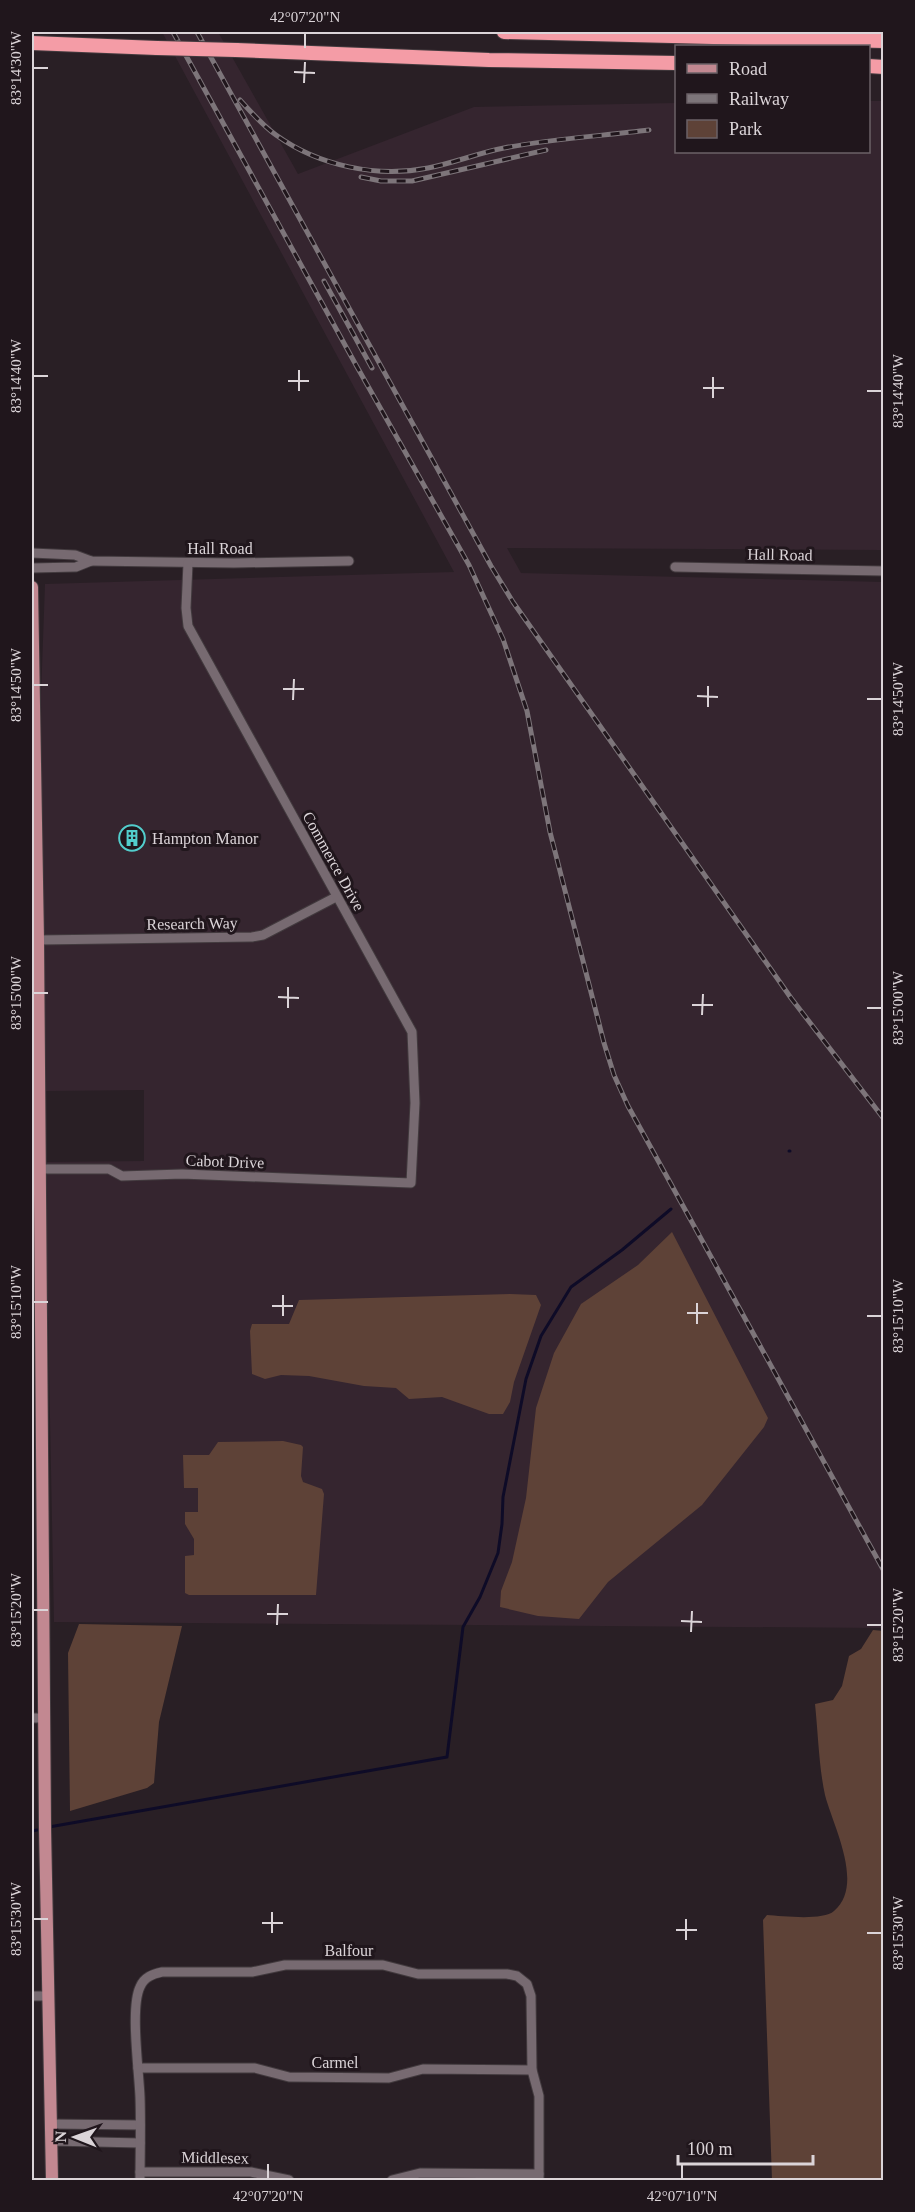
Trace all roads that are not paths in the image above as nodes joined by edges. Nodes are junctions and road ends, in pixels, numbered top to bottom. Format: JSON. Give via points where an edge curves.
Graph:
{"nodes":[{"id":1,"x":504,"y":32,"type":"edge"},
{"id":2,"x":884,"y":41,"type":"edge"},
{"id":3,"x":32,"y":43,"type":"edge"},
{"id":4,"x":675,"y":63,"type":"edge"},
{"id":5,"x":32,"y":553,"type":"edge"},
{"id":6,"x":91,"y":561,"type":"junction"},
{"id":7,"x":349,"y":561,"type":"dead end"},
{"id":8,"x":188,"y":563,"type":"junction"},
{"id":9,"x":675,"y":567,"type":"dead end"},
{"id":10,"x":32,"y":568,"type":"edge"},
{"id":11,"x":884,"y":571,"type":"edge"},
{"id":12,"x":32,"y":587,"type":"edge"},
{"id":13,"x":33,"y":795,"type":"edge"},
{"id":14,"x":336,"y":897,"type":"junction"},
{"id":15,"x":38,"y":940,"type":"junction"},
{"id":16,"x":39,"y":1169,"type":"junction"},
{"id":17,"x":411,"y":1183,"type":"joint"},
{"id":18,"x":36,"y":1311,"type":"edge"},
{"id":19,"x":37,"y":1553,"type":"edge"},
{"id":20,"x":37,"y":1572,"type":"edge"},
{"id":21,"x":32,"y":1718,"type":"edge"},
{"id":22,"x":45,"y":1718,"type":"junction"},
{"id":23,"x":32,"y":1996,"type":"edge"},
{"id":24,"x":48,"y":1996,"type":"junction"},
{"id":25,"x":138,"y":2068,"type":"junction"},
{"id":26,"x":532,"y":2070,"type":"junction"},
{"id":27,"x":51,"y":2124,"type":"junction"},
{"id":28,"x":140,"y":2125,"type":"junction"},
{"id":29,"x":52,"y":2141,"type":"junction"},
{"id":30,"x":140,"y":2143,"type":"junction"},
{"id":31,"x":140,"y":2176,"type":"edge"},
{"id":32,"x":539,"y":2177,"type":"edge"},
{"id":33,"x":52,"y":2181,"type":"edge"},
{"id":34,"x":289,"y":2181,"type":"edge"},
{"id":35,"x":392,"y":2181,"type":"edge"}],
"edges":[{"from":1,"to":2,"type":"highway"},
{"from":3,"to":4,"type":"highway","bridge":true},
{"from":5,"to":6,"type":"street","name":"Hall Road","via":[[75,555]]},
{"from":6,"to":8,"type":"street","name":"Hall Road"},
{"from":6,"to":10,"type":"street","name":"Hall Road","via":[[76,567]]},
{"from":7,"to":8,"type":"street","name":"Hall Road"},
{"from":8,"to":14,"type":"street","name":"Commerce Drive","via":[[188,626]]},
{"from":9,"to":11,"type":"street","name":"Hall Road"},
{"from":12,"to":13,"type":"main road"},
{"from":13,"to":15,"type":"main road"},
{"from":14,"to":15,"type":"street","name":"Research Way","via":[[252,937]]},
{"from":14,"to":17,"type":"street","name":"Commerce Drive","via":[[412,1032],[415,1103]]},
{"from":15,"to":16,"type":"main road"},
{"from":16,"to":17,"type":"street","name":"Cabot Drive","via":[[110,1169],[122,1176],[183,1174]]},
{"from":16,"to":18,"type":"main road"},
{"from":18,"to":19,"type":"main road"},
{"from":19,"to":20,"type":"main road"},
{"from":20,"to":22,"type":"main road"},
{"from":21,"to":22,"type":"street"},
{"from":22,"to":24,"type":"main road"},
{"from":23,"to":24,"type":"street"},
{"from":24,"to":27,"type":"main road"},
{"from":25,"to":26,"type":"street","name":"Carmel","via":[[255,2068],[289,2077],[377,2078],[423,2069]]},
{"from":25,"to":26,"type":"street","name":"Balfour","via":[[137,1995],[148,1977],[162,1972],[252,1972],[274,1966],[383,1965],[418,1974],[516,1976],[526,1984],[531,1996]]},
{"from":25,"to":28,"type":"street","name":"Balfour"},
{"from":26,"to":32,"type":"street","name":"Balfour","via":[[539,2096]]},
{"from":27,"to":28,"type":"street"},
{"from":27,"to":29,"type":"main road"},
{"from":28,"to":30,"type":"street","name":"Balfour"},
{"from":29,"to":30,"type":"street"},
{"from":29,"to":33,"type":"main road"},
{"from":30,"to":31,"type":"street","name":"Balfour"},
{"from":31,"to":34,"type":"street","name":"Middlesex","via":[[251,2172]]},
{"from":32,"to":35,"type":"street","via":[[420,2174]]}]}
